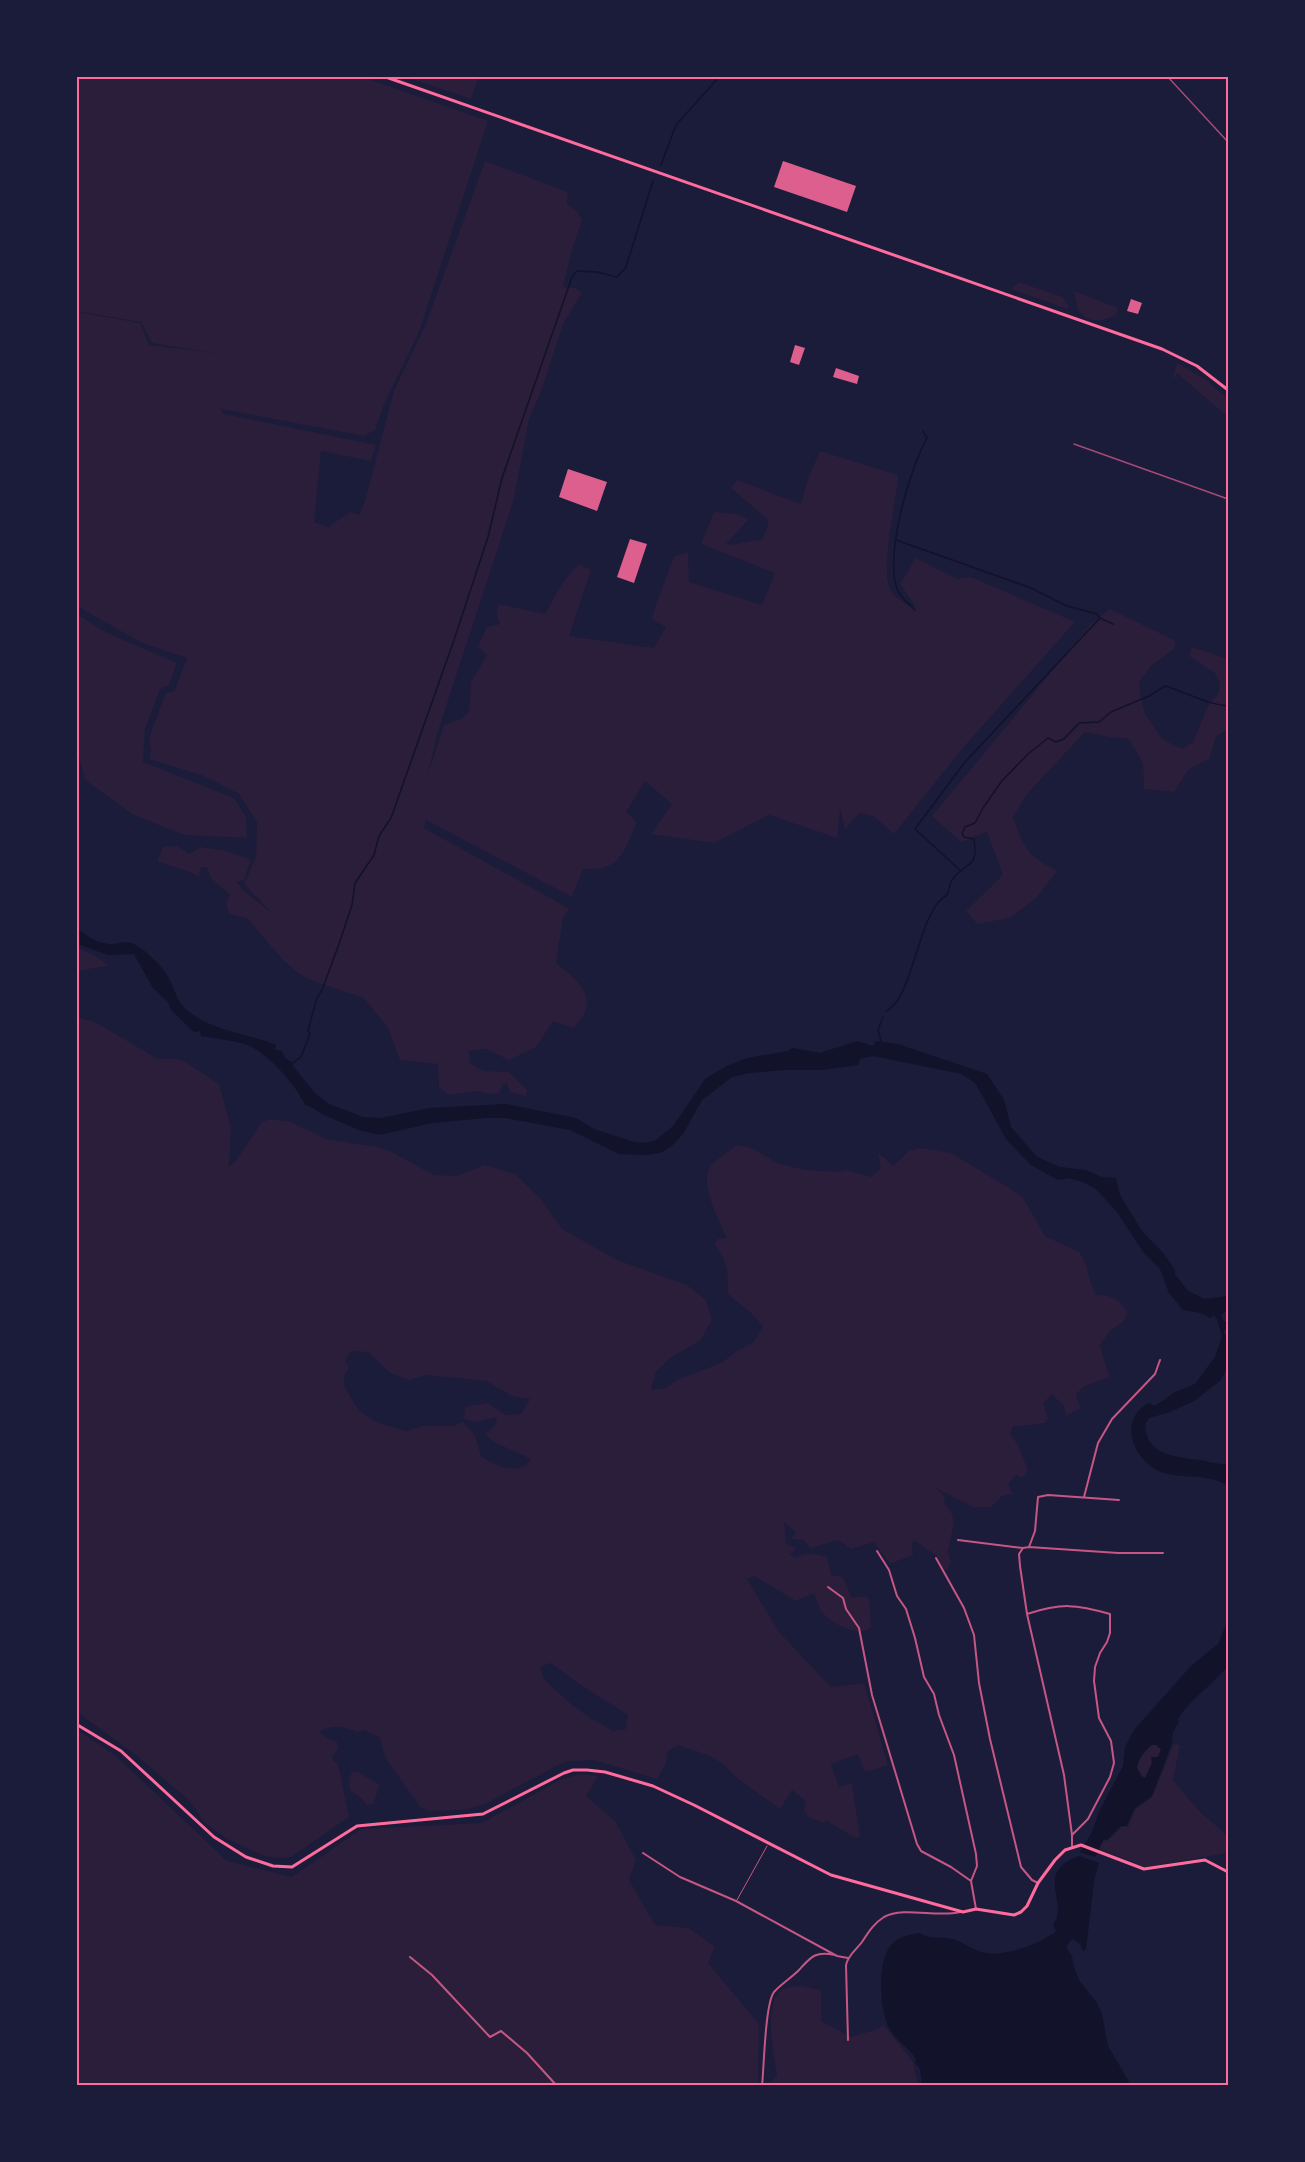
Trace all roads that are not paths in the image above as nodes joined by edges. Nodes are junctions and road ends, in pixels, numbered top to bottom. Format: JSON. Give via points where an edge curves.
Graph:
{"nodes":[{"id":1,"x":383,"y":76,"type":"edge"},
{"id":2,"x":1228,"y":390,"type":"edge"},
{"id":3,"x":1160,"y":1360,"type":"dead end"},
{"id":4,"x":1084,"y":1497,"type":"junction"},
{"id":5,"x":1119,"y":1500,"type":"dead end"},
{"id":6,"x":958,"y":1540,"type":"dead end"},
{"id":7,"x":1029,"y":1546,"type":"junction"},
{"id":8,"x":1023,"y":1548,"type":"junction"},
{"id":9,"x":878,"y":1551,"type":"dead end"},
{"id":10,"x":1163,"y":1553,"type":"dead end"},
{"id":11,"x":936,"y":1558,"type":"dead end"},
{"id":12,"x":828,"y":1587,"type":"dead end"},
{"id":13,"x":1027,"y":1614,"type":"junction"},
{"id":14,"x":76,"y":1724,"type":"edge"},
{"id":15,"x":1072,"y":1835,"type":"junction"},
{"id":16,"x":768,"y":1843,"type":"junction"},
{"id":17,"x":1072,"y":1846,"type":"junction"},
{"id":18,"x":643,"y":1853,"type":"dead end"},
{"id":19,"x":1228,"y":1872,"type":"edge"},
{"id":20,"x":971,"y":1881,"type":"junction"},
{"id":21,"x":1038,"y":1883,"type":"junction"},
{"id":22,"x":736,"y":1901,"type":"junction"},
{"id":23,"x":976,"y":1910,"type":"junction"},
{"id":24,"x":963,"y":1912,"type":"junction"},
{"id":25,"x":837,"y":1956,"type":"junction"},
{"id":26,"x":410,"y":1957,"type":"dead end"},
{"id":27,"x":848,"y":1958,"type":"junction"},
{"id":28,"x":848,"y":2040,"type":"dead end"},
{"id":29,"x":557,"y":2085,"type":"edge"},
{"id":30,"x":762,"y":2085,"type":"edge"}],
"edges":[{"from":1,"to":2,"type":"main road","via":[[1156,346],[1197,366]]},
{"from":3,"to":4,"type":"street","via":[[1155,1374],[1112,1419],[1098,1443]]},
{"from":4,"to":5,"type":"street"},
{"from":4,"to":7,"type":"street","via":[[1038,1497],[1035,1531]]},
{"from":6,"to":8,"type":"street"},
{"from":7,"to":8,"type":"street"},
{"from":7,"to":10,"type":"street"},
{"from":8,"to":13,"type":"street","via":[[1019,1554]]},
{"from":9,"to":20,"type":"street","via":[[906,1609],[924,1677],[934,1694],[954,1755],[976,1854]]},
{"from":11,"to":21,"type":"street","via":[[974,1635],[988,1728],[1021,1867]]},
{"from":12,"to":20,"type":"street","via":[[843,1598],[859,1628],[872,1695],[917,1844],[921,1851]]},
{"from":13,"to":15,"type":"street","via":[[1064,1775]]},
{"from":13,"to":15,"type":"street","via":[[1054,1605],[1087,1607],[1110,1614],[1110,1633],[1095,1667],[1094,1681],[1099,1718],[1111,1742],[1114,1763],[1088,1819]]},
{"from":14,"to":16,"type":"main road","via":[[121,1751],[214,1837],[246,1857],[273,1866],[292,1867],[357,1826],[483,1814],[573,1770],[605,1772],[653,1786]]},
{"from":15,"to":17,"type":"street"},
{"from":16,"to":22,"type":"lane"},
{"from":16,"to":24,"type":"main road","via":[[844,1880]]},
{"from":17,"to":19,"type":"main road","via":[[1081,1845],[1144,1869],[1205,1860]]},
{"from":17,"to":21,"type":"main road","via":[[1055,1860]]},
{"from":18,"to":22,"type":"street","via":[[680,1877]]},
{"from":20,"to":23,"type":"street"},
{"from":21,"to":23,"type":"main road","via":[[1021,1912],[1005,1915]]},
{"from":22,"to":25,"type":"street"},
{"from":23,"to":24,"type":"main road"},
{"from":24,"to":27,"type":"street","via":[[896,1913],[884,1917]]},
{"from":25,"to":27,"type":"street"},
{"from":25,"to":30,"type":"street","via":[[811,1956],[773,1994]]},
{"from":26,"to":29,"type":"street","via":[[490,2037],[501,2031]]},
{"from":27,"to":28,"type":"street"}]}
